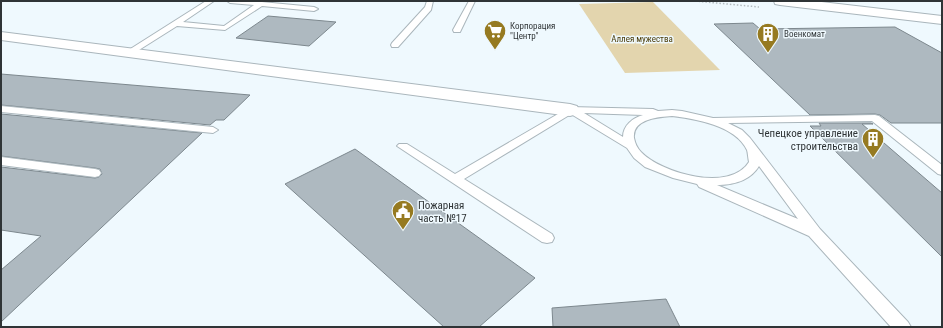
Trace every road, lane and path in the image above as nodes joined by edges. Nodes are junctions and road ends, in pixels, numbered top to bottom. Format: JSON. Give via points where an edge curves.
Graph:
{"nodes":[{"id":1,"x":211,"y":1,"type":"edge"},
{"id":2,"x":230,"y":1,"type":"edge"},
{"id":3,"x":430,"y":1,"type":"edge"},
{"id":4,"x":472,"y":1,"type":"edge"},
{"id":5,"x":780,"y":1,"type":"edge"},
{"id":6,"x":833,"y":1,"type":"edge"},
{"id":7,"x":261,"y":4,"type":"junction"},
{"id":8,"x":314,"y":9,"type":"dead end"},
{"id":9,"x":942,"y":11,"type":"edge"},
{"id":10,"x":942,"y":20,"type":"edge"},
{"id":11,"x":175,"y":23,"type":"junction"},
{"id":12,"x":457,"y":30,"type":"dead end"},
{"id":13,"x":1,"y":36,"type":"edge"},
{"id":14,"x":395,"y":45,"type":"dead end"},
{"id":15,"x":128,"y":53,"type":"junction"},
{"id":16,"x":1,"y":109,"type":"edge"},
{"id":17,"x":570,"y":110,"type":"junction"},
{"id":18,"x":672,"y":113,"type":"junction"},
{"id":19,"x":711,"y":120,"type":"junction"},
{"id":20,"x":213,"y":130,"type":"dead end"},
{"id":21,"x":403,"y":146,"type":"dead end"},
{"id":22,"x":631,"y":146,"type":"junction"},
{"id":23,"x":753,"y":150,"type":"junction"},
{"id":24,"x":1,"y":161,"type":"edge"},
{"id":25,"x":942,"y":171,"type":"edge"},
{"id":26,"x":95,"y":173,"type":"dead end"},
{"id":27,"x":455,"y":179,"type":"junction"},
{"id":28,"x":696,"y":181,"type":"junction"},
{"id":29,"x":815,"y":233,"type":"junction"},
{"id":30,"x":547,"y":238,"type":"dead end"},
{"id":31,"x":902,"y":327,"type":"edge"}],
"edges":[{"from":1,"to":11,"type":"lane"},
{"from":2,"to":7,"type":"lane"},
{"from":3,"to":14,"type":"lane","via":[[428,8]]},
{"from":4,"to":12,"type":"lane"},
{"from":5,"to":10,"type":"street"},
{"from":6,"to":9,"type":"street"},
{"from":7,"to":8,"type":"lane"},
{"from":7,"to":11,"type":"lane","via":[[225,28]]},
{"from":11,"to":15,"type":"lane"},
{"from":13,"to":15,"type":"street"},
{"from":15,"to":17,"type":"street"},
{"from":16,"to":20,"type":"lane"},
{"from":17,"to":18,"type":"lane"},
{"from":17,"to":22,"type":"lane"},
{"from":17,"to":27,"type":"lane"},
{"from":18,"to":19,"type":"lane"},
{"from":18,"to":22,"type":"lane","via":[[654,114],[640,119],[631,126],[628,136]]},
{"from":19,"to":23,"type":"lane","via":[[744,138]]},
{"from":19,"to":25,"type":"lane","via":[[875,118]]},
{"from":21,"to":27,"type":"lane"},
{"from":22,"to":28,"type":"lane","via":[[640,157],[655,167],[674,176]]},
{"from":23,"to":28,"type":"lane","via":[[755,162],[748,172],[735,179],[717,182]]},
{"from":23,"to":29,"type":"lane"},
{"from":24,"to":26,"type":"lane"},
{"from":27,"to":30,"type":"lane"},
{"from":28,"to":29,"type":"lane"},
{"from":29,"to":31,"type":"lane"}]}
